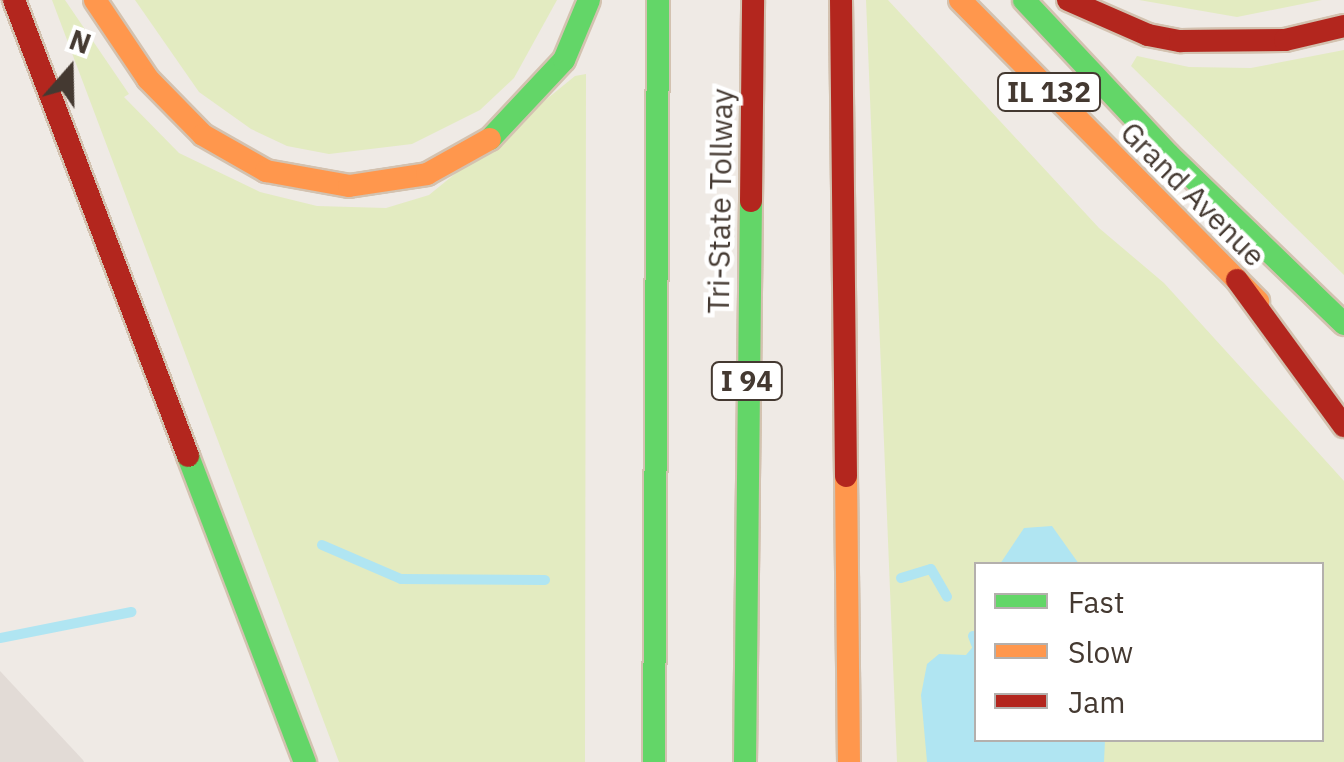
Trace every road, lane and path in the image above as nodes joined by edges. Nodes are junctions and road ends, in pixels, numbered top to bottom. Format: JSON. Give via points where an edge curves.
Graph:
{"nodes":[{"id":1,"x":14,"y":0,"type":"edge"},
{"id":2,"x":96,"y":0,"type":"edge"},
{"id":3,"x":589,"y":0,"type":"edge"},
{"id":4,"x":658,"y":0,"type":"edge"},
{"id":5,"x":752,"y":0,"type":"edge"},
{"id":6,"x":841,"y":0,"type":"edge"},
{"id":7,"x":960,"y":0,"type":"edge"},
{"id":8,"x":1024,"y":0,"type":"edge"},
{"id":9,"x":1068,"y":0,"type":"edge"},
{"id":10,"x":1344,"y":26,"type":"edge"},
{"id":11,"x":1237,"y":280,"type":"junction"},
{"id":12,"x":1344,"y":324,"type":"edge"},
{"id":13,"x":1344,"y":386,"type":"edge"},
{"id":14,"x":1344,"y":426,"type":"edge"},
{"id":15,"x":850,"y":756,"type":"edge"},
{"id":16,"x":305,"y":762,"type":"edge"},
{"id":17,"x":654,"y":762,"type":"edge"},
{"id":18,"x":745,"y":762,"type":"edge"}],
"edges":[{"from":1,"to":16,"type":"main road"},
{"from":2,"to":3,"type":"main road","via":[[148,79],[203,136],[266,171],[350,186],[427,174],[501,134],[564,60]]},
{"from":4,"to":17,"type":"main road"},
{"from":5,"to":18,"type":"main road","name":"Tri-State Tollway","number":"I 94"},
{"from":6,"to":15,"type":"main road"},
{"from":7,"to":11,"type":"main road","name":"Grand Avenue","number":"IL 132"},
{"from":8,"to":12,"type":"main road","name":"Grand Avenue","number":"IL 132","via":[[1168,154]]},
{"from":9,"to":10,"type":"main road","via":[[1148,35],[1180,41],[1284,40]]},
{"from":11,"to":13,"type":"main road","name":"Grand Avenue","number":"IL 132"},
{"from":11,"to":14,"type":"main road"}]}
